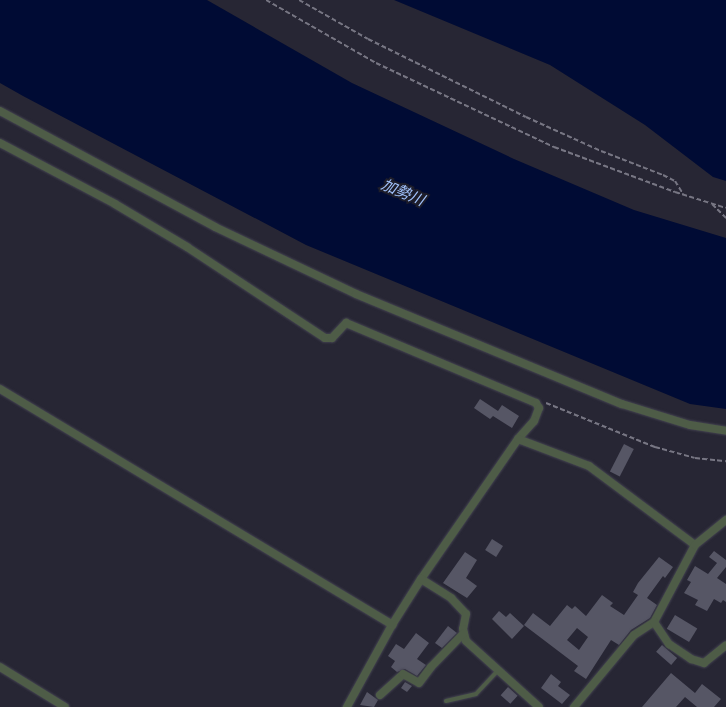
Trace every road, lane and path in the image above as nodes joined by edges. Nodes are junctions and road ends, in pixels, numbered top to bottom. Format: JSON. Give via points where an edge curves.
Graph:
{"nodes":[{"id":1,"x":266,"y":0,"type":"edge"},
{"id":2,"x":299,"y":0,"type":"edge"},
{"id":3,"x":0,"y":111,"type":"edge"},
{"id":4,"x":0,"y":144,"type":"edge"},
{"id":5,"x":684,"y":195,"type":"junction"},
{"id":6,"x":712,"y":203,"type":"junction"},
{"id":7,"x":726,"y":208,"type":"edge"},
{"id":8,"x":726,"y":218,"type":"edge"},
{"id":9,"x":0,"y":389,"type":"edge"},
{"id":10,"x":536,"y":403,"type":"junction"},
{"id":11,"x":726,"y":431,"type":"edge"},
{"id":12,"x":518,"y":439,"type":"junction"},
{"id":13,"x":726,"y":461,"type":"edge"},
{"id":14,"x":726,"y":520,"type":"edge"},
{"id":15,"x":695,"y":545,"type":"junction"},
{"id":16,"x":421,"y":579,"type":"junction"},
{"id":17,"x":654,"y":622,"type":"junction"},
{"id":18,"x":392,"y":625,"type":"junction"},
{"id":19,"x":464,"y":633,"type":"junction"},
{"id":20,"x":726,"y":645,"type":"edge"},
{"id":21,"x":0,"y":668,"type":"edge"},
{"id":22,"x":498,"y":670,"type":"junction"},
{"id":23,"x":380,"y":695,"type":"dead end"},
{"id":24,"x":446,"y":701,"type":"dead end"},
{"id":25,"x":61,"y":706,"type":"edge"},
{"id":26,"x":347,"y":707,"type":"edge"},
{"id":27,"x":539,"y":707,"type":"edge"},
{"id":28,"x":574,"y":707,"type":"edge"}],
"edges":[{"from":1,"to":5,"type":"path","via":[[376,63],[554,147]]},
{"from":2,"to":5,"type":"path","via":[[368,39],[526,117],[601,151],[663,174],[675,181]]},
{"from":3,"to":11,"type":"street","via":[[215,226],[356,294],[622,404],[690,425]]},
{"from":4,"to":10,"type":"street","via":[[116,204],[325,338],[332,338],[346,323]]},
{"from":5,"to":6,"type":"path"},
{"from":6,"to":7,"type":"path"},
{"from":6,"to":8,"type":"path"},
{"from":9,"to":18,"type":"street"},
{"from":10,"to":12,"type":"street","via":[[539,408],[534,421]]},
{"from":10,"to":13,"type":"path","via":[[571,412],[655,447],[695,458]]},
{"from":12,"to":15,"type":"street","via":[[589,466]]},
{"from":12,"to":16,"type":"street"},
{"from":14,"to":15,"type":"street"},
{"from":15,"to":17,"type":"street"},
{"from":16,"to":18,"type":"street"},
{"from":16,"to":19,"type":"street","via":[[451,598],[466,614]]},
{"from":17,"to":20,"type":"street","via":[[669,644],[691,660],[704,663]]},
{"from":17,"to":28,"type":"street","via":[[634,635]]},
{"from":18,"to":26,"type":"street"},
{"from":19,"to":22,"type":"street","via":[[466,641]]},
{"from":19,"to":23,"type":"street","via":[[420,683],[403,674]]},
{"from":21,"to":25,"type":"street"},
{"from":22,"to":24,"type":"lane","via":[[476,694]]},
{"from":22,"to":27,"type":"street"}]}
